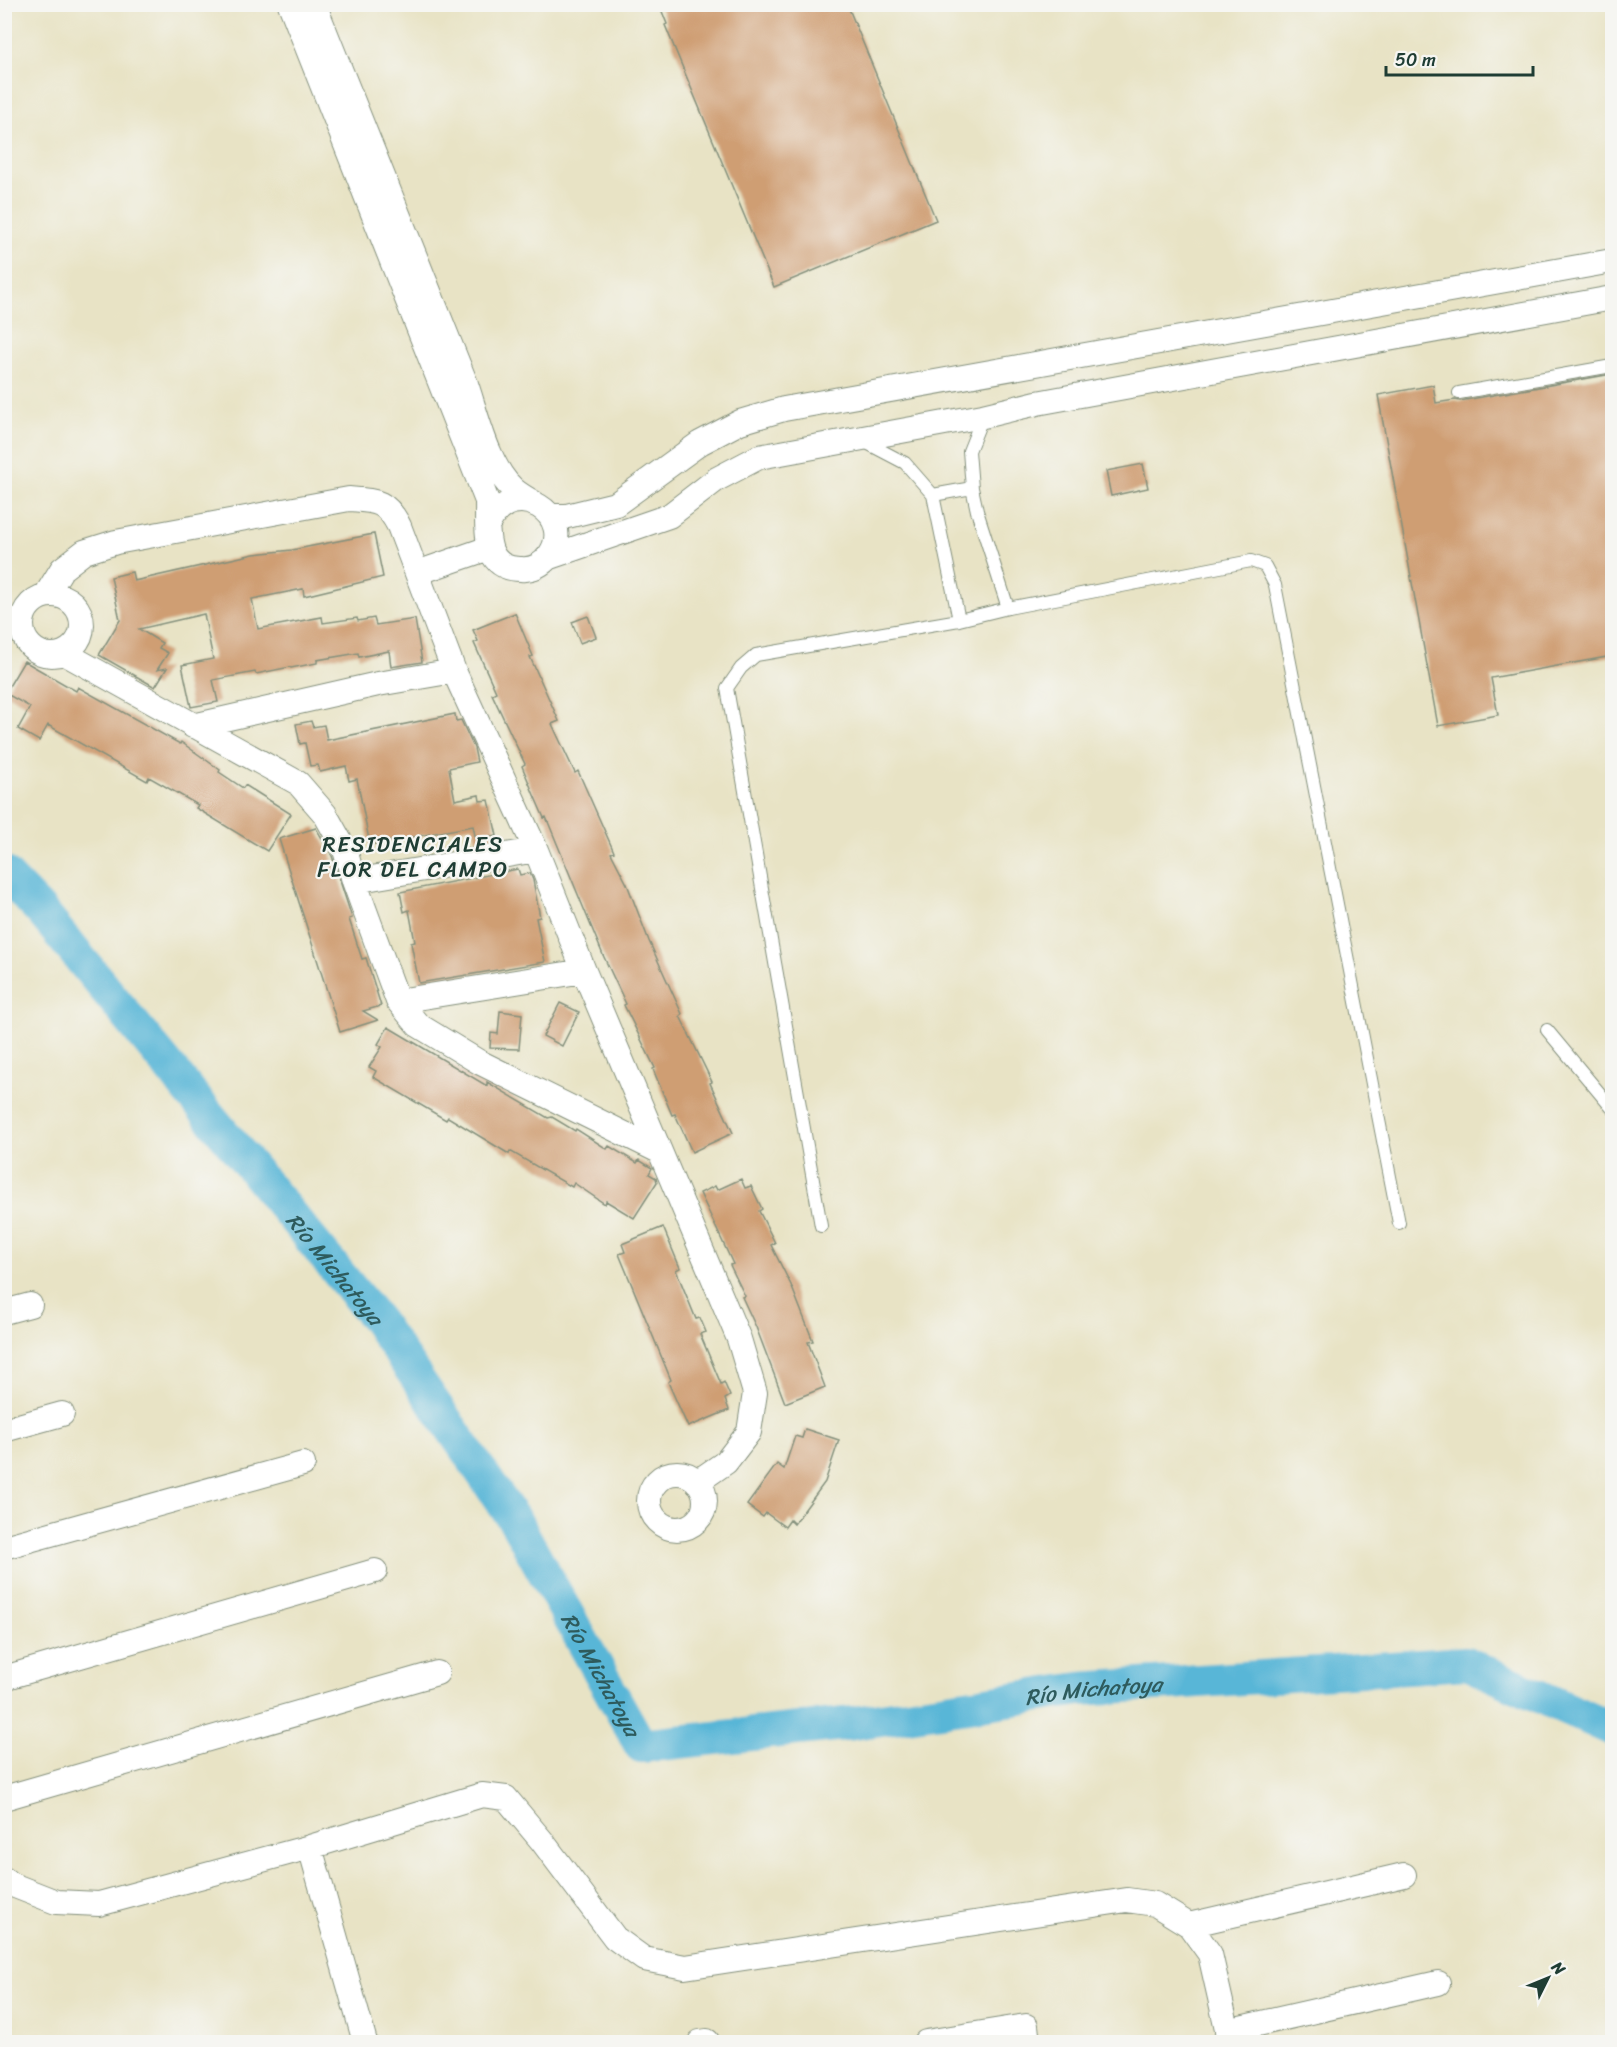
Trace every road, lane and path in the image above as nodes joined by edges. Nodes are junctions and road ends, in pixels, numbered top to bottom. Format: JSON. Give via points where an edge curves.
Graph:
{"nodes":[{"id":1,"x":290,"y":4,"type":"edge"},
{"id":2,"x":314,"y":4,"type":"edge"},
{"id":3,"x":1612,"y":261,"type":"edge"},
{"id":4,"x":1612,"y":298,"type":"edge"},
{"id":5,"x":1612,"y":366,"type":"edge"},
{"id":6,"x":1459,"y":393,"type":"dead end"},
{"id":7,"x":982,"y":416,"type":"junction"},
{"id":8,"x":856,"y":437,"type":"junction"},
{"id":9,"x":972,"y":488,"type":"junction"},
{"id":10,"x":933,"y":495,"type":"junction"},
{"id":11,"x":542,"y":509,"type":"junction"},
{"id":12,"x":489,"y":536,"type":"junction"},
{"id":13,"x":547,"y":558,"type":"junction"},
{"id":14,"x":417,"y":573,"type":"junction"},
{"id":15,"x":46,"y":595,"type":"junction"},
{"id":16,"x":1008,"y":608,"type":"junction"},
{"id":17,"x":14,"y":612,"type":"edge"},
{"id":18,"x":959,"y":620,"type":"junction"},
{"id":19,"x":64,"y":653,"type":"junction"},
{"id":20,"x":454,"y":671,"type":"junction"},
{"id":21,"x":193,"y":726,"type":"junction"},
{"id":22,"x":536,"y":850,"type":"junction"},
{"id":23,"x":354,"y":881,"type":"junction"},
{"id":24,"x":584,"y":971,"type":"junction"},
{"id":25,"x":398,"y":1001,"type":"junction"},
{"id":26,"x":1547,"y":1030,"type":"dead end"},
{"id":27,"x":1612,"y":1108,"type":"edge"},
{"id":28,"x":659,"y":1151,"type":"junction"},
{"id":29,"x":1399,"y":1223,"type":"dead end"},
{"id":30,"x":821,"y":1226,"type":"dead end"},
{"id":31,"x":30,"y":1305,"type":"dead end"},
{"id":32,"x":4,"y":1312,"type":"edge"},
{"id":33,"x":62,"y":1414,"type":"dead end"},
{"id":34,"x":4,"y":1430,"type":"edge"},
{"id":35,"x":303,"y":1464,"type":"dead end"},
{"id":36,"x":697,"y":1482,"type":"dead end"},
{"id":37,"x":4,"y":1547,"type":"edge"},
{"id":38,"x":375,"y":1571,"type":"dead end"},
{"id":39,"x":437,"y":1673,"type":"dead end"},
{"id":40,"x":4,"y":1678,"type":"edge"},
{"id":41,"x":4,"y":1798,"type":"edge"},
{"id":42,"x":310,"y":1847,"type":"junction"},
{"id":43,"x":1404,"y":1875,"type":"dead end"},
{"id":44,"x":4,"y":1879,"type":"edge"},
{"id":45,"x":1189,"y":1925,"type":"junction"},
{"id":46,"x":1438,"y":1983,"type":"dead end"},
{"id":47,"x":1228,"y":2037,"type":"edge"},
{"id":48,"x":365,"y":2043,"type":"edge"},
{"id":49,"x":926,"y":2043,"type":"edge"},
{"id":50,"x":1028,"y":2043,"type":"edge"}],
"edges":[{"from":1,"to":12,"type":"street","via":[[487,501]]},
{"from":2,"to":11,"type":"street","via":[[466,384],[486,444],[513,489]]},
{"from":3,"to":11,"type":"street","via":[[784,409],[741,422],[700,444],[616,504],[567,516]]},
{"from":4,"to":7,"type":"street"},
{"from":5,"to":6,"type":"lane"},
{"from":7,"to":8,"type":"street"},
{"from":7,"to":9,"type":"lane","via":[[969,451]]},
{"from":8,"to":10,"type":"lane","via":[[905,463]]},
{"from":8,"to":13,"type":"street","via":[[759,456],[717,479],[669,516]]},
{"from":9,"to":10,"type":"lane"},
{"from":9,"to":16,"type":"lane"},
{"from":10,"to":18,"type":"lane"},
{"from":11,"to":12,"type":"street","via":[[523,500],[502,507],[493,514]]},
{"from":11,"to":13,"type":"street","via":[[555,526],[554,549]]},
{"from":12,"to":13,"type":"street","via":[[495,558],[504,566],[527,570]]},
{"from":12,"to":14,"type":"street"},
{"from":14,"to":15,"type":"street","via":[[390,510],[375,501],[349,499],[116,542],[84,552],[62,569]]},
{"from":14,"to":20,"type":"street"},
{"from":15,"to":17,"type":"street"},
{"from":15,"to":19,"type":"street","via":[[56,595],[74,604],[82,621],[82,631],[73,648]]},
{"from":16,"to":18,"type":"lane"},
{"from":16,"to":29,"type":"lane","via":[[1251,561],[1265,566],[1275,585]]},
{"from":17,"to":19,"type":"street","via":[[22,621],[22,631],[31,647],[47,655]]},
{"from":18,"to":30,"type":"lane","via":[[756,655],[727,688]]},
{"from":19,"to":21,"type":"street"},
{"from":20,"to":21,"type":"street"},
{"from":20,"to":22,"type":"street"},
{"from":21,"to":23,"type":"street","via":[[298,783],[325,814],[345,850]]},
{"from":22,"to":23,"type":"street"},
{"from":22,"to":24,"type":"street"},
{"from":23,"to":25,"type":"street"},
{"from":24,"to":25,"type":"street"},
{"from":24,"to":28,"type":"street"},
{"from":25,"to":28,"type":"street","via":[[418,1025],[479,1062]]},
{"from":26,"to":27,"type":"lane"},
{"from":28,"to":36,"type":"street","via":[[739,1339],[754,1393],[749,1432],[726,1462]]},
{"from":31,"to":32,"type":"street"},
{"from":33,"to":34,"type":"street"},
{"from":35,"to":37,"type":"street"},
{"from":38,"to":40,"type":"street"},
{"from":39,"to":41,"type":"street"},
{"from":42,"to":44,"type":"street","via":[[99,1904],[56,1902]]},
{"from":42,"to":45,"type":"street","via":[[482,1795],[506,1798],[615,1938],[644,1959],[685,1967],[1127,1900],[1155,1904]]},
{"from":42,"to":48,"type":"street"},
{"from":43,"to":45,"type":"street"},
{"from":45,"to":47,"type":"street","via":[[1210,1954]]},
{"from":46,"to":47,"type":"street"},
{"from":49,"to":50,"type":"street","via":[[1026,2026]]}]}
